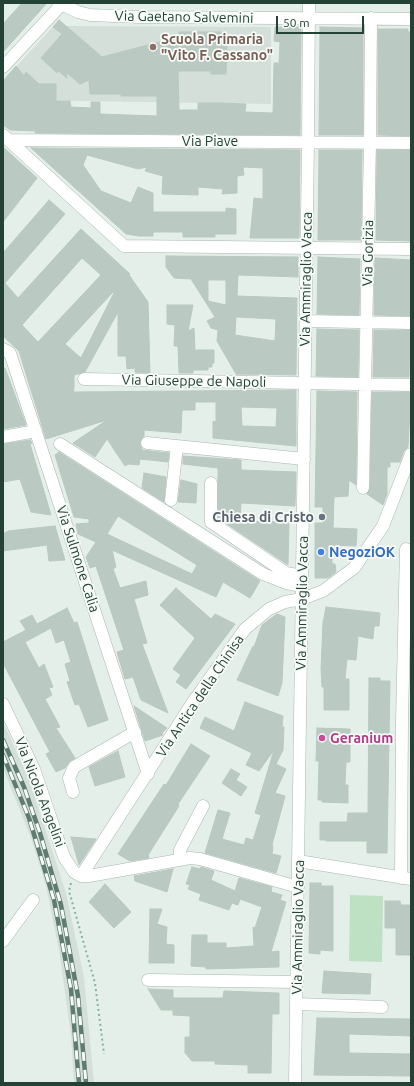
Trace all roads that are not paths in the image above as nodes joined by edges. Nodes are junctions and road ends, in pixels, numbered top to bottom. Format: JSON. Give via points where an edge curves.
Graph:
{"nodes":[{"id":1,"x":308,"y":3,"type":"edge"},
{"id":2,"x":61,"y":4,"type":"edge"},
{"id":3,"x":308,"y":18,"type":"junction"},
{"id":4,"x":371,"y":18,"type":"junction"},
{"id":5,"x":411,"y":19,"type":"edge"},
{"id":6,"x":3,"y":68,"type":"edge"},
{"id":7,"x":6,"y":138,"type":"edge"},
{"id":8,"x":308,"y":142,"type":"junction"},
{"id":9,"x":370,"y":143,"type":"junction"},
{"id":10,"x":411,"y":143,"type":"edge"},
{"id":11,"x":307,"y":249,"type":"junction"},
{"id":12,"x":368,"y":249,"type":"junction"},
{"id":13,"x":411,"y":249,"type":"edge"},
{"id":14,"x":306,"y":321,"type":"junction"},
{"id":15,"x":367,"y":322,"type":"junction"},
{"id":16,"x":411,"y":323,"type":"edge"},
{"id":17,"x":3,"y":349,"type":"edge"},
{"id":18,"x":84,"y":379,"type":"dead end"},
{"id":19,"x":305,"y":383,"type":"junction"},
{"id":20,"x":366,"y":384,"type":"junction"},
{"id":21,"x":411,"y":384,"type":"edge"},
{"id":22,"x":36,"y":431,"type":"junction"},
{"id":23,"x":3,"y":437,"type":"edge"},
{"id":24,"x":147,"y":443,"type":"dead end"},
{"id":25,"x":60,"y":444,"type":"dead end"},
{"id":26,"x":177,"y":446,"type":"junction"},
{"id":27,"x":411,"y":454,"type":"edge"},
{"id":28,"x":304,"y":459,"type":"junction"},
{"id":29,"x":211,"y":483,"type":"dead end"},
{"id":30,"x":363,"y":488,"type":"dead end"},
{"id":31,"x":171,"y":500,"type":"dead end"},
{"id":32,"x":406,"y":549,"type":"dead end"},
{"id":33,"x":302,"y":581,"type":"junction"},
{"id":34,"x":408,"y":592,"type":"edge"},
{"id":35,"x":302,"y":599,"type":"junction"},
{"id":36,"x":3,"y":704,"type":"edge"},
{"id":37,"x":406,"y":721,"type":"edge"},
{"id":38,"x":134,"y":732,"type":"junction"},
{"id":39,"x":148,"y":774,"type":"junction"},
{"id":40,"x":73,"y":792,"type":"dead end"},
{"id":41,"x":204,"y":806,"type":"dead end"},
{"id":42,"x":180,"y":860,"type":"junction"},
{"id":43,"x":298,"y":861,"type":"junction"},
{"id":44,"x":77,"y":874,"type":"junction"},
{"id":45,"x":406,"y":879,"type":"edge"},
{"id":46,"x":298,"y":887,"type":"junction"},
{"id":47,"x":33,"y":900,"type":"dead end"},
{"id":48,"x":3,"y":940,"type":"edge"},
{"id":49,"x":148,"y":980,"type":"dead end"},
{"id":50,"x":297,"y":982,"type":"junction"},
{"id":51,"x":296,"y":1004,"type":"junction"},
{"id":52,"x":382,"y":1007,"type":"dead end"},
{"id":53,"x":295,"y":1083,"type":"edge"}],
"edges":[{"from":1,"to":3,"type":"street","name":"Via Ammiraglio Vacca"},
{"from":2,"to":3,"type":"street","name":"Via Gaetano Salvemini","via":[[90,15]]},
{"from":2,"to":6,"type":"street"},
{"from":3,"to":4,"type":"street","name":"Via Gaetano Salvemini"},
{"from":3,"to":8,"type":"street","name":"Via Ammiraglio Vacca"},
{"from":4,"to":5,"type":"street","name":"Via Gaetano Salvemini"},
{"from":4,"to":9,"type":"street","name":"Via Gorizia"},
{"from":7,"to":8,"type":"street","name":"Via Piave"},
{"from":7,"to":11,"type":"street","via":[[124,246]]},
{"from":8,"to":9,"type":"street","name":"Via Piave"},
{"from":8,"to":11,"type":"street","name":"Via Ammiraglio Vacca"},
{"from":9,"to":10,"type":"street","name":"Via Piave"},
{"from":9,"to":12,"type":"street","name":"Via Gorizia"},
{"from":11,"to":12,"type":"street"},
{"from":11,"to":14,"type":"street","name":"Via Ammiraglio Vacca"},
{"from":12,"to":13,"type":"street"},
{"from":12,"to":15,"type":"street","name":"Via Gorizia"},
{"from":14,"to":15,"type":"street"},
{"from":14,"to":19,"type":"street","name":"Via Ammiraglio Vacca"},
{"from":15,"to":16,"type":"street"},
{"from":15,"to":20,"type":"street","name":"Via Gorizia"},
{"from":17,"to":22,"type":"street","name":"Via Sulmone Calia","via":[[10,353]]},
{"from":18,"to":19,"type":"street","name":"Via Giuseppe de Napoli"},
{"from":19,"to":20,"type":"street","name":"Via Giuseppe de Napoli"},
{"from":19,"to":28,"type":"street","name":"Via Ammiraglio Vacca"},
{"from":20,"to":21,"type":"street","name":"Via Giuseppe de Napoli"},
{"from":20,"to":30,"type":"street","name":"Via Gorizia"},
{"from":22,"to":23,"type":"street"},
{"from":22,"to":38,"type":"street","name":"Via Sulmone Calia"},
{"from":24,"to":26,"type":"street"},
{"from":25,"to":33,"type":"street","via":[[263,574],[286,582]]},
{"from":26,"to":28,"type":"street"},
{"from":26,"to":31,"type":"street"},
{"from":27,"to":35,"type":"street","name":"Via Antica della Chinisa","via":[[383,526],[354,568],[323,591]]},
{"from":28,"to":33,"type":"street","name":"Via Ammiraglio Vacca"},
{"from":29,"to":33,"type":"street","via":[[211,522]]},
{"from":32,"to":34,"type":"street"},
{"from":33,"to":35,"type":"street","name":"Via Ammiraglio Vacca"},
{"from":34,"to":37,"type":"street"},
{"from":35,"to":39,"type":"street","name":"Via Antica della Chinisa","via":[[285,602],[269,609],[245,629],[193,702]]},
{"from":35,"to":43,"type":"street","name":"Via Ammiraglio Vacca"},
{"from":36,"to":44,"type":"street","name":"Via Nicola Angelini","via":[[34,769],[64,857]]},
{"from":37,"to":45,"type":"street"},
{"from":38,"to":39,"type":"street","name":"Via Sulmone Calia"},
{"from":38,"to":40,"type":"street","via":[[74,768],[69,778]]},
{"from":39,"to":44,"type":"street","name":"Via Antica della Chinisa"},
{"from":41,"to":42,"type":"street","via":[[180,850]]},
{"from":42,"to":44,"type":"street","via":[[88,876]]},
{"from":42,"to":46,"type":"street","via":[[200,859]]},
{"from":43,"to":45,"type":"street"},
{"from":43,"to":46,"type":"street","name":"Via Ammiraglio Vacca"},
{"from":46,"to":50,"type":"street","name":"Via Ammiraglio Vacca"},
{"from":47,"to":48,"type":"street"},
{"from":49,"to":50,"type":"street"},
{"from":50,"to":51,"type":"street","name":"Via Ammiraglio Vacca"},
{"from":51,"to":52,"type":"street"},
{"from":51,"to":53,"type":"street","name":"Via Ammiraglio Vacca"}]}
